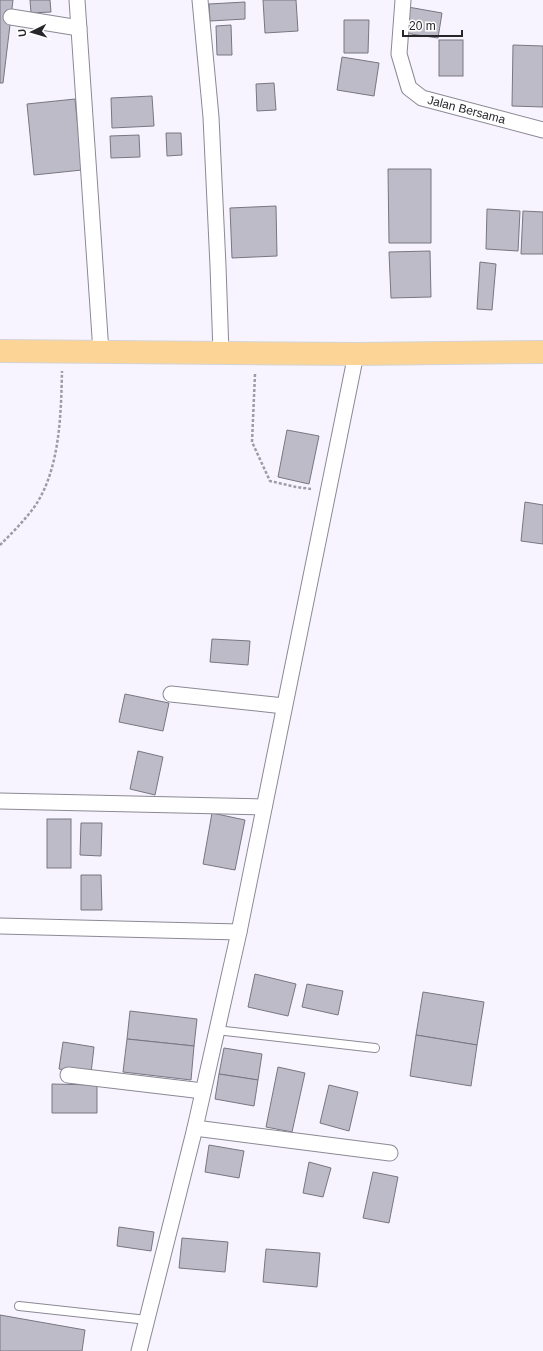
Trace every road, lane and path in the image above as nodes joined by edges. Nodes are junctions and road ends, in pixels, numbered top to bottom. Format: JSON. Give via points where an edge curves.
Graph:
{"nodes":[{"id":1,"x":77,"y":0,"type":"edge"},
{"id":2,"x":200,"y":0,"type":"edge"},
{"id":3,"x":403,"y":0,"type":"edge"},
{"id":4,"x":11,"y":17,"type":"dead end"},
{"id":5,"x":79,"y":28,"type":"junction"},
{"id":6,"x":543,"y":130,"type":"edge"},
{"id":7,"x":0,"y":351,"type":"edge"},
{"id":8,"x":63,"y":352,"type":"junction"},
{"id":9,"x":101,"y":352,"type":"junction"},
{"id":10,"x":543,"y":352,"type":"edge"},
{"id":11,"x":220,"y":353,"type":"junction"},
{"id":12,"x":256,"y":353,"type":"junction"},
{"id":13,"x":356,"y":354,"type":"junction"},
{"id":14,"x":327,"y":491,"type":"junction"},
{"id":15,"x":0,"y":545,"type":"edge"},
{"id":16,"x":171,"y":694,"type":"dead end"},
{"id":17,"x":284,"y":706,"type":"junction"},
{"id":18,"x":0,"y":801,"type":"edge"},
{"id":19,"x":264,"y":807,"type":"junction"},
{"id":20,"x":0,"y":926,"type":"edge"},
{"id":21,"x":239,"y":932,"type":"junction"},
{"id":22,"x":216,"y":1030,"type":"junction"},
{"id":23,"x":375,"y":1048,"type":"dead end"},
{"id":24,"x":68,"y":1076,"type":"dead end"},
{"id":25,"x":203,"y":1091,"type":"junction"},
{"id":26,"x":195,"y":1128,"type":"junction"},
{"id":27,"x":390,"y":1153,"type":"dead end"},
{"id":28,"x":19,"y":1306,"type":"dead end"},
{"id":29,"x":147,"y":1320,"type":"junction"},
{"id":30,"x":139,"y":1351,"type":"edge"}],
"edges":[{"from":1,"to":5,"type":"street"},
{"from":2,"to":11,"type":"street","via":[[211,117]]},
{"from":3,"to":6,"type":"street","name":"Jalan Bersama","via":[[399,54],[409,88],[422,98]]},
{"from":4,"to":5,"type":"street"},
{"from":5,"to":9,"type":"street"},
{"from":7,"to":8,"type":"highway"},
{"from":8,"to":9,"type":"highway"},
{"from":8,"to":15,"type":"path","via":[[61,400],[50,474],[35,506]]},
{"from":9,"to":11,"type":"highway"},
{"from":10,"to":13,"type":"highway"},
{"from":11,"to":12,"type":"highway"},
{"from":12,"to":13,"type":"highway"},
{"from":12,"to":14,"type":"path","via":[[252,442],[270,481],[296,488]]},
{"from":13,"to":14,"type":"street"},
{"from":14,"to":17,"type":"street"},
{"from":16,"to":17,"type":"street"},
{"from":17,"to":19,"type":"street"},
{"from":18,"to":19,"type":"street"},
{"from":19,"to":21,"type":"street"},
{"from":20,"to":21,"type":"street"},
{"from":21,"to":22,"type":"street"},
{"from":22,"to":23,"type":"lane"},
{"from":22,"to":25,"type":"street"},
{"from":24,"to":25,"type":"street"},
{"from":25,"to":26,"type":"street"},
{"from":26,"to":27,"type":"street"},
{"from":26,"to":29,"type":"street"},
{"from":28,"to":29,"type":"lane"},
{"from":29,"to":30,"type":"street"}]}
